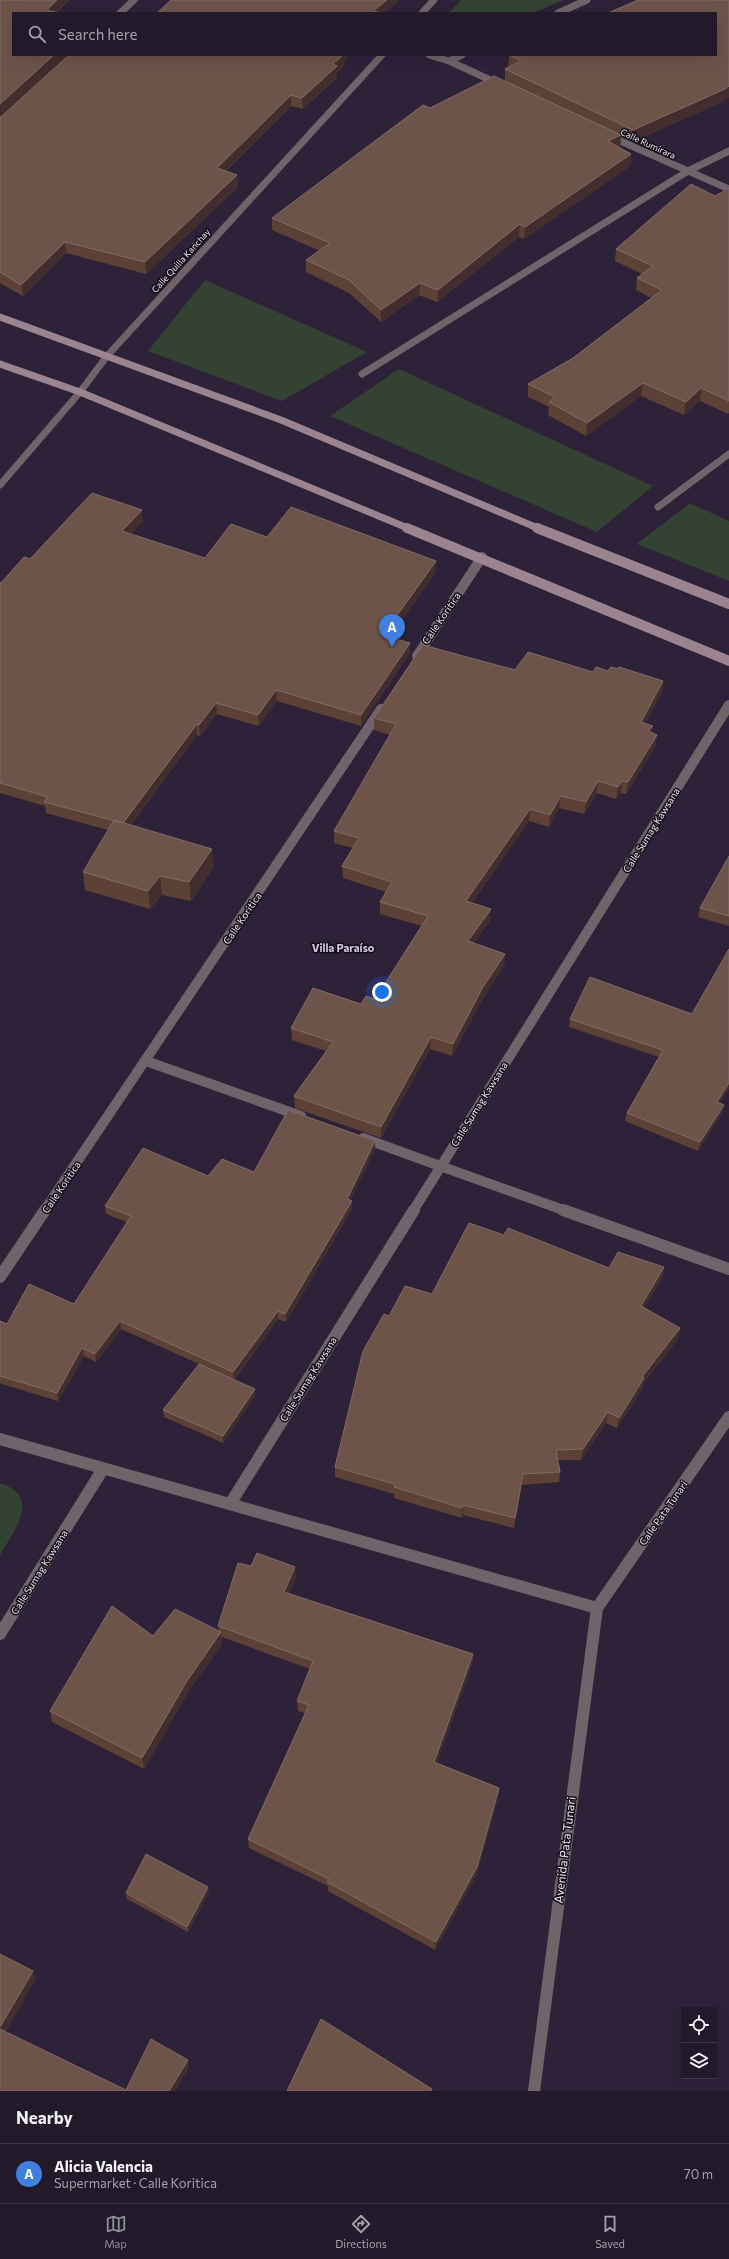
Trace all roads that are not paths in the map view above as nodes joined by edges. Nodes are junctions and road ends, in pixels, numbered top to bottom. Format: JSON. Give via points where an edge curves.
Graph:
{"nodes":[{"id":1,"x":134,"y":0,"type":"edge"},
{"id":2,"x":434,"y":0,"type":"edge"},
{"id":3,"x":587,"y":0,"type":"edge"},
{"id":4,"x":121,"y":12,"type":"edge"},
{"id":5,"x":423,"y":12,"type":"edge"},
{"id":6,"x":560,"y":12,"type":"edge"},
{"id":7,"x":381,"y":56,"type":"edge"},
{"id":8,"x":433,"y":56,"type":"edge"},
{"id":9,"x":459,"y":56,"type":"edge"},
{"id":10,"x":449,"y":60,"type":"junction"},
{"id":11,"x":507,"y":88,"type":"edge"},
{"id":12,"x":600,"y":132,"type":"edge"},
{"id":13,"x":729,"y":151,"type":"edge"},
{"id":14,"x":688,"y":171,"type":"junction"},
{"id":15,"x":729,"y":190,"type":"edge"},
{"id":16,"x":0,"y":317,"type":"edge"},
{"id":17,"x":107,"y":356,"type":"junction"},
{"id":18,"x":0,"y":364,"type":"edge"},
{"id":19,"x":362,"y":374,"type":"dead end"},
{"id":20,"x":80,"y":392,"type":"junction"},
{"id":21,"x":729,"y":454,"type":"edge"},
{"id":22,"x":0,"y":485,"type":"edge"},
{"id":23,"x":658,"y":507,"type":"dead end"},
{"id":24,"x":482,"y":557,"type":"junction"},
{"id":25,"x":729,"y":604,"type":"edge"},
{"id":26,"x":729,"y":661,"type":"edge"},
{"id":27,"x":411,"y":663,"type":"edge"},
{"id":28,"x":385,"y":703,"type":"edge"},
{"id":29,"x":729,"y":705,"type":"edge"},
{"id":30,"x":146,"y":1061,"type":"junction"},
{"id":31,"x":308,"y":1119,"type":"edge"},
{"id":32,"x":352,"y":1134,"type":"edge"},
{"id":33,"x":440,"y":1166,"type":"junction"},
{"id":34,"x":729,"y":1269,"type":"edge"},
{"id":35,"x":0,"y":1277,"type":"edge"},
{"id":36,"x":729,"y":1417,"type":"edge"},
{"id":37,"x":0,"y":1439,"type":"edge"},
{"id":38,"x":103,"y":1469,"type":"junction"},
{"id":39,"x":230,"y":1504,"type":"junction"},
{"id":40,"x":597,"y":1608,"type":"junction"},
{"id":41,"x":0,"y":1634,"type":"edge"},
{"id":42,"x":534,"y":2091,"type":"edge"}],
"edges":[{"from":1,"to":4,"type":"street"},
{"from":2,"to":5,"type":"street"},
{"from":3,"to":6,"type":"street"},
{"from":7,"to":17,"type":"street","name":"Calle Quilla Kanchay"},
{"from":8,"to":10,"type":"street"},
{"from":9,"to":10,"type":"street"},
{"from":10,"to":11,"type":"street"},
{"from":12,"to":14,"type":"street","name":"Calle Rumirara"},
{"from":13,"to":14,"type":"street"},
{"from":14,"to":15,"type":"street","name":"Calle Rumirara"},
{"from":14,"to":19,"type":"street"},
{"from":16,"to":17,"type":"main road"},
{"from":17,"to":20,"type":"street","name":"Calle Quilla Kanchay"},
{"from":17,"to":25,"type":"main road","via":[[281,420],[586,548]]},
{"from":18,"to":20,"type":"main road"},
{"from":20,"to":22,"type":"street","name":"Calle Quilla Kanchay"},
{"from":20,"to":24,"type":"main road"},
{"from":21,"to":23,"type":"street"},
{"from":24,"to":26,"type":"main road"},
{"from":24,"to":27,"type":"street","name":"Calle Koritica"},
{"from":28,"to":30,"type":"street","name":"Calle Koritica"},
{"from":29,"to":33,"type":"street","name":"Calle Sumag Kawsana"},
{"from":30,"to":31,"type":"street"},
{"from":30,"to":35,"type":"street","name":"Calle Koritica"},
{"from":32,"to":33,"type":"street"},
{"from":33,"to":34,"type":"street"},
{"from":33,"to":39,"type":"street","name":"Calle Sumag Kawsana"},
{"from":36,"to":40,"type":"street","name":"Calle Pata Tunari"},
{"from":37,"to":38,"type":"street"},
{"from":38,"to":39,"type":"street"},
{"from":38,"to":41,"type":"street","name":"Calle Sumag Kawsana"},
{"from":39,"to":40,"type":"street"},
{"from":40,"to":42,"type":"street","name":"Avenida Pata Tunari"}]}
